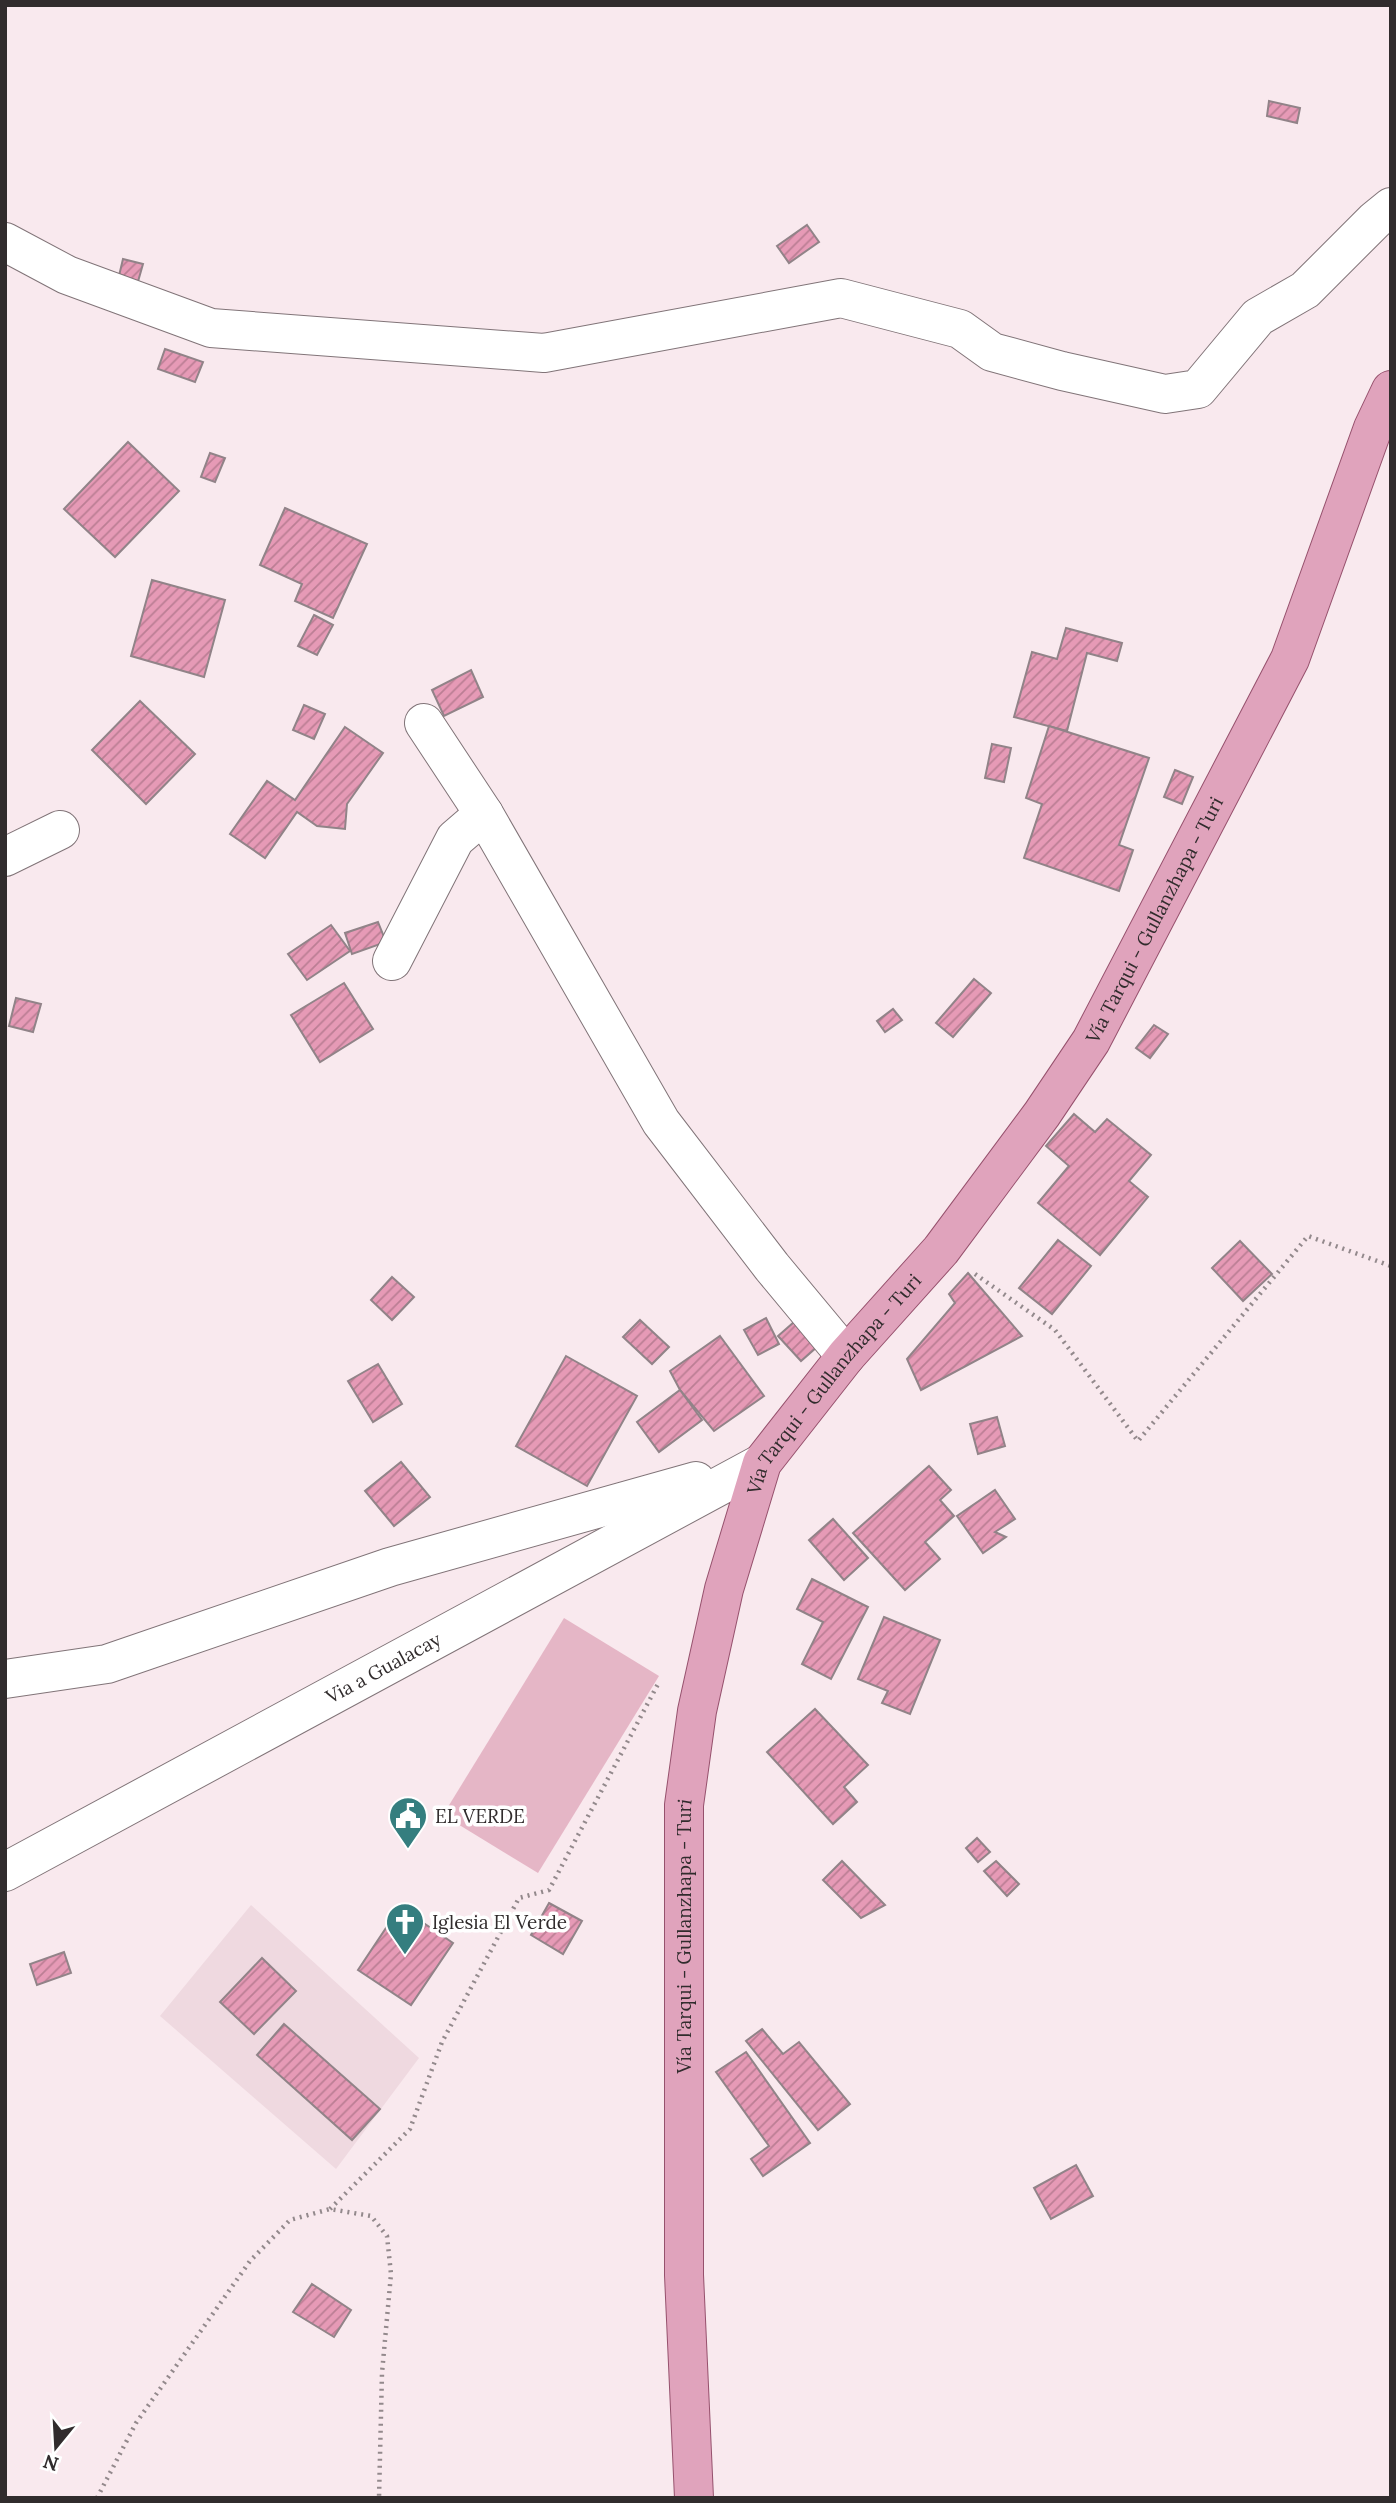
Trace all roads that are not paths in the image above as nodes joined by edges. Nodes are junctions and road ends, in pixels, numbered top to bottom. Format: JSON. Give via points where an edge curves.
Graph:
{"nodes":[{"id":1,"x":1391,"y":207,"type":"edge"},
{"id":2,"x":5,"y":242,"type":"edge"},
{"id":3,"x":1391,"y":390,"type":"edge"},
{"id":4,"x":424,"y":723,"type":"dead end"},
{"id":5,"x":484,"y":814,"type":"junction"},
{"id":6,"x":60,"y":830,"type":"dead end"},
{"id":7,"x":5,"y":857,"type":"edge"},
{"id":8,"x":391,"y":961,"type":"dead end"},
{"id":9,"x":846,"y":1356,"type":"junction"},
{"id":10,"x":762,"y":1463,"type":"junction"},
{"id":11,"x":5,"y":1679,"type":"edge"},
{"id":12,"x":5,"y":1872,"type":"edge"},
{"id":13,"x":694,"y":2498,"type":"edge"}],
"edges":[{"from":1,"to":2,"type":"street","via":[[1305,290],[1258,317],[1198,389],[1165,394],[992,352],[960,329],[841,298],[544,353],[211,328],[67,275]]},
{"from":3,"to":9,"type":"main road","name":"Vía Tarqui - Gullanzhapa - Turi","via":[[1290,659],[1098,1028],[1042,1114],[941,1250]]},
{"from":4,"to":5,"type":"street"},
{"from":5,"to":8,"type":"street","via":[[455,839]]},
{"from":5,"to":9,"type":"street","via":[[661,1122]]},
{"from":6,"to":7,"type":"street"},
{"from":9,"to":10,"type":"main road","name":"Vía Tarqui - Gullanzhapa - Turi"},
{"from":10,"to":11,"type":"street","via":[[390,1567],[107,1664]]},
{"from":10,"to":12,"type":"street","name":"Via a Gualacay"},
{"from":10,"to":13,"type":"main road","name":"Vía Tarqui - Gullanzhapa - Turi","via":[[724,1589],[697,1711],[684,1805],[684,2275]]}]}
